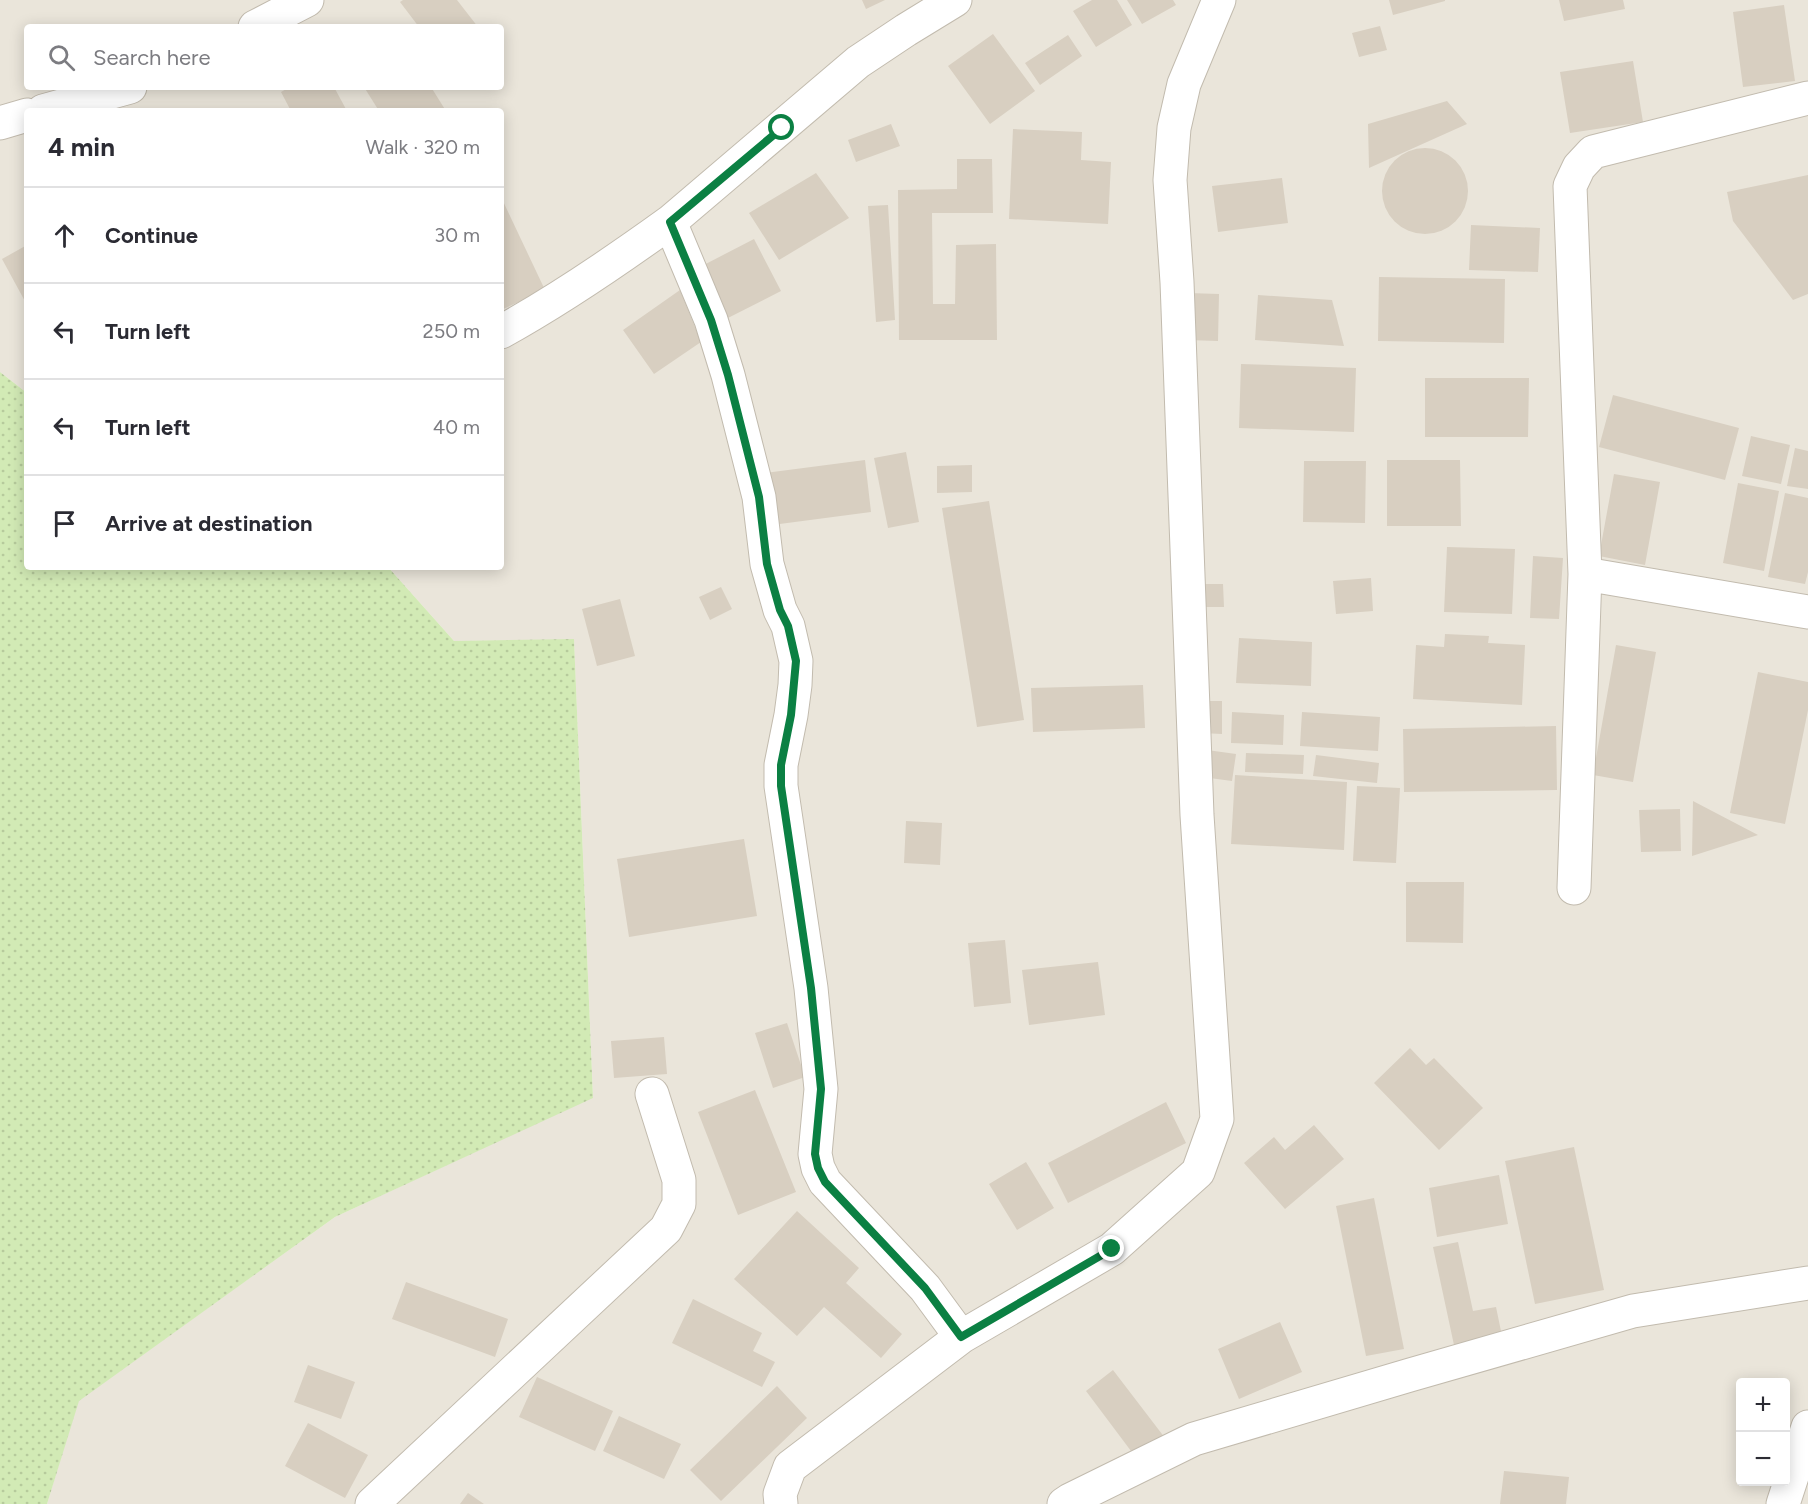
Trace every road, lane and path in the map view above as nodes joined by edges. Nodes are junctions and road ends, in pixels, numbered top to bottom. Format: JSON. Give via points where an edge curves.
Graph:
{"nodes":[{"id":1,"x":307,"y":0,"type":"edge"},
{"id":2,"x":955,"y":0,"type":"edge"},
{"id":3,"x":1219,"y":0,"type":"edge"},
{"id":4,"x":261,"y":24,"type":"edge"},
{"id":5,"x":122,"y":97,"type":"edge"},
{"id":6,"x":1808,"y":98,"type":"edge"},
{"id":7,"x":60,"y":108,"type":"edge"},
{"id":8,"x":24,"y":116,"type":"edge"},
{"id":9,"x":0,"y":123,"type":"edge"},
{"id":10,"x":670,"y":222,"type":"junction"},
{"id":11,"x":504,"y":330,"type":"edge"},
{"id":12,"x":1585,"y":574,"type":"junction"},
{"id":13,"x":1808,"y":612,"type":"edge"},
{"id":14,"x":1574,"y":888,"type":"dead end"},
{"id":15,"x":652,"y":1094,"type":"dead end"},
{"id":16,"x":1808,"y":1282,"type":"edge"},
{"id":17,"x":961,"y":1337,"type":"junction"},
{"id":18,"x":1808,"y":1427,"type":"edge"},
{"id":19,"x":372,"y":1504,"type":"edge"},
{"id":20,"x":781,"y":1504,"type":"edge"},
{"id":21,"x":1064,"y":1504,"type":"edge"},
{"id":22,"x":1783,"y":1504,"type":"edge"}],
"edges":[{"from":1,"to":4,"type":"street"},
{"from":2,"to":10,"type":"street","via":[[858,62]]},
{"from":3,"to":17,"type":"street","via":[[1184,84],[1174,128],[1170,180],[1197,815],[1217,1119],[1198,1172],[1112,1249]]},
{"from":5,"to":7,"type":"street"},
{"from":6,"to":12,"type":"street","via":[[1593,152],[1579,167],[1570,186]]},
{"from":8,"to":9,"type":"street"},
{"from":10,"to":11,"type":"street"},
{"from":10,"to":17,"type":"street","via":[[711,320],[728,375],[759,497],[767,564],[796,661],[781,786],[811,988],[821,1089],[815,1140],[818,1168],[825,1182],[925,1288]]},
{"from":12,"to":13,"type":"street"},
{"from":12,"to":14,"type":"street"},
{"from":15,"to":19,"type":"street","via":[[679,1180],[679,1204],[666,1230]]},
{"from":16,"to":21,"type":"street","via":[[1633,1311],[1194,1439]]},
{"from":17,"to":20,"type":"street","via":[[790,1467],[780,1494]]},
{"from":18,"to":22,"type":"street"}]}
